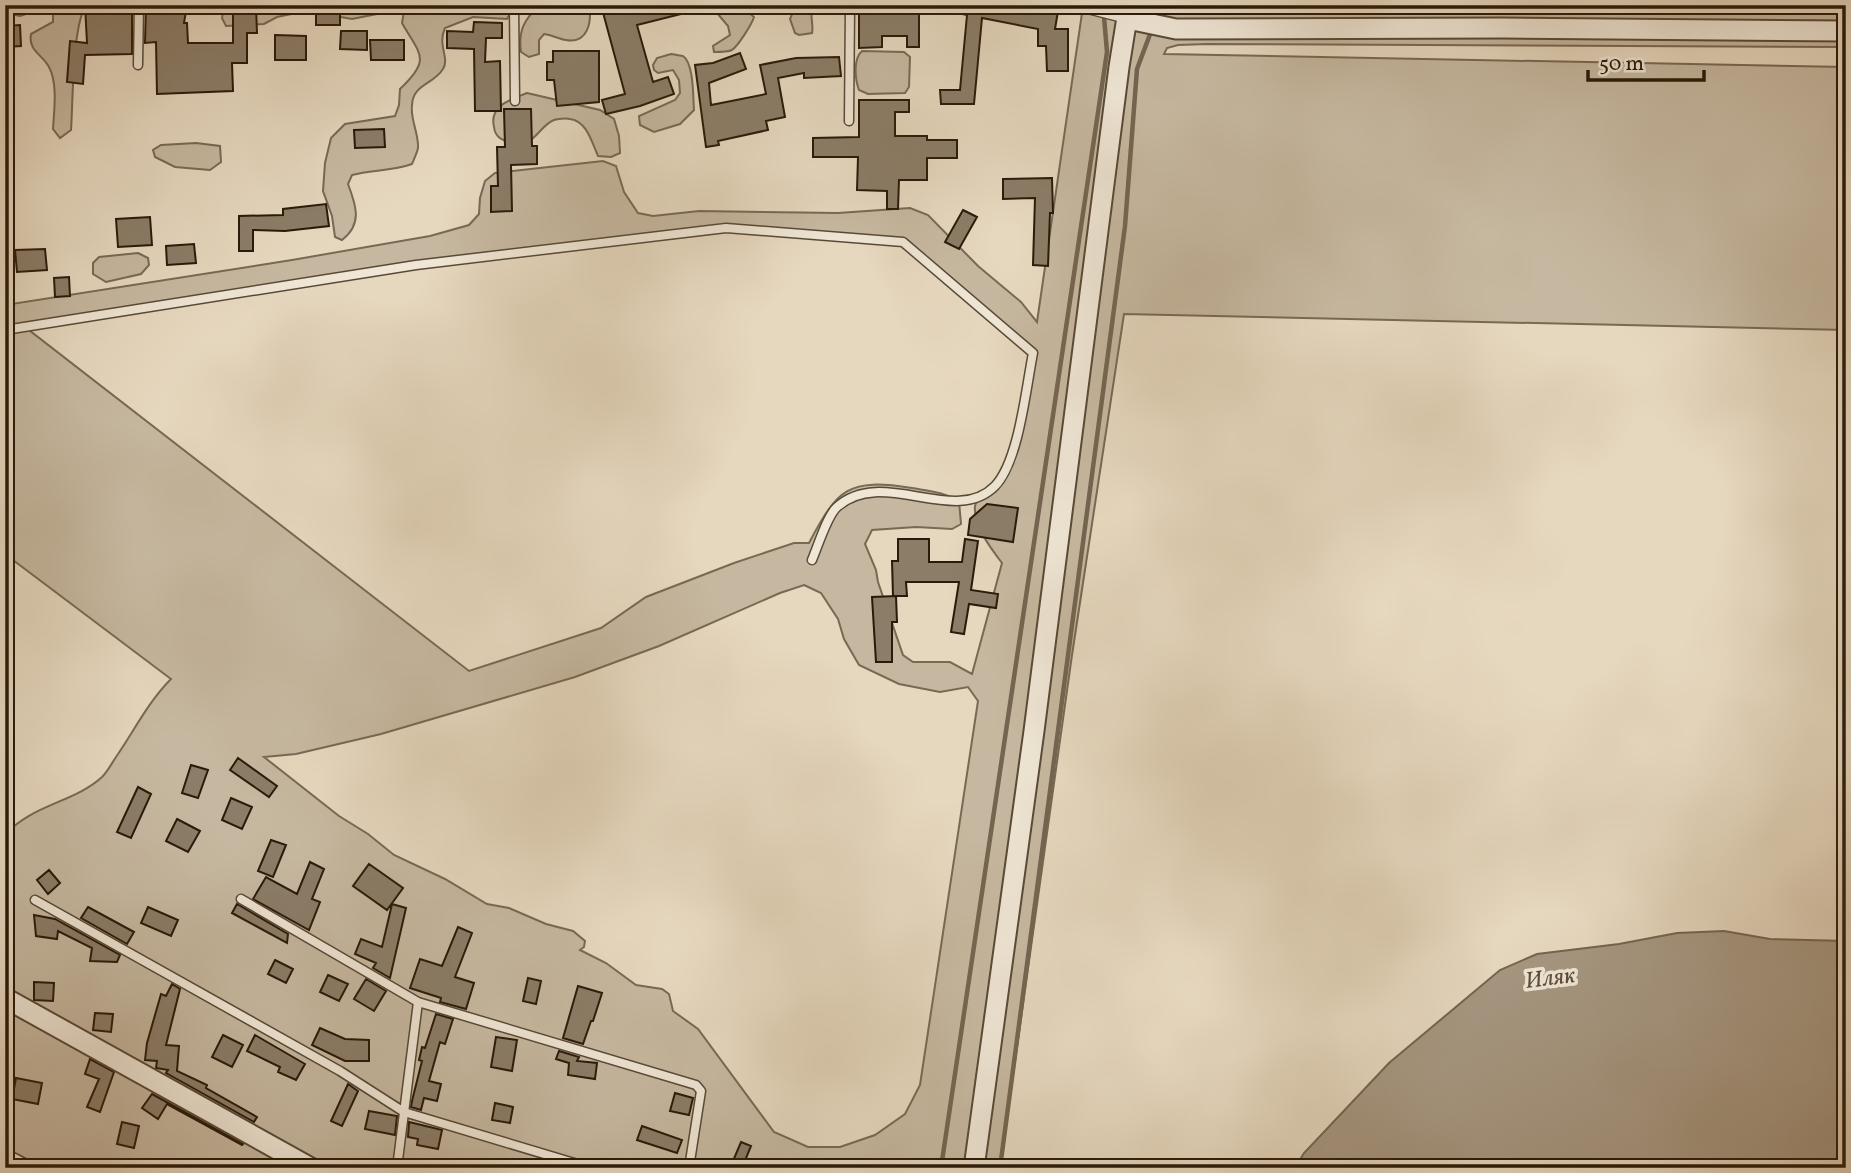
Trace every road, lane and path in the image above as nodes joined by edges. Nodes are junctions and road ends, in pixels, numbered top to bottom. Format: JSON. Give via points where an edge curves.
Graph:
{"nodes":[{"id":1,"x":139,"y":5,"type":"edge"},
{"id":2,"x":514,"y":5,"type":"edge"},
{"id":3,"x":850,"y":5,"type":"edge"},
{"id":4,"x":1072,"y":5,"type":"edge"},
{"id":5,"x":1128,"y":16,"type":"edge"},
{"id":6,"x":1846,"y":31,"type":"edge"},
{"id":7,"x":138,"y":65,"type":"dead end"},
{"id":8,"x":515,"y":101,"type":"dead end"},
{"id":9,"x":849,"y":121,"type":"dead end"},
{"id":10,"x":5,"y":330,"type":"edge"},
{"id":11,"x":811,"y":560,"type":"dead end"},
{"id":12,"x":241,"y":899,"type":"dead end"},
{"id":13,"x":35,"y":900,"type":"dead end"},
{"id":14,"x":5,"y":998,"type":"edge"},
{"id":15,"x":418,"y":1002,"type":"junction"},
{"id":16,"x":404,"y":1112,"type":"junction"},
{"id":17,"x":5,"y":1153,"type":"edge"},
{"id":18,"x":34,"y":1168,"type":"edge"},
{"id":19,"x":311,"y":1168,"type":"edge"},
{"id":20,"x":397,"y":1168,"type":"edge"},
{"id":21,"x":591,"y":1168,"type":"edge"},
{"id":22,"x":689,"y":1168,"type":"edge"},
{"id":23,"x":974,"y":1168,"type":"edge"}],
"edges":[{"from":1,"to":7,"type":"lane"},
{"from":2,"to":8,"type":"lane"},
{"from":3,"to":9,"type":"lane"},
{"from":4,"to":5,"type":"lane"},
{"from":5,"to":6,"type":"street","via":[[1176,29]]},
{"from":5,"to":23,"type":"street"},
{"from":10,"to":11,"type":"lane","via":[[415,265],[726,228],[903,242],[1032,353],[1012,456],[996,485],[978,499],[883,492],[854,495],[835,509]]},
{"from":12,"to":15,"type":"lane"},
{"from":13,"to":16,"type":"lane","via":[[340,1071]]},
{"from":14,"to":19,"type":"street"},
{"from":15,"to":16,"type":"lane"},
{"from":15,"to":22,"type":"lane","via":[[696,1085],[701,1091]]},
{"from":16,"to":20,"type":"lane"},
{"from":16,"to":21,"type":"lane"},
{"from":17,"to":18,"type":"lane"}]}
